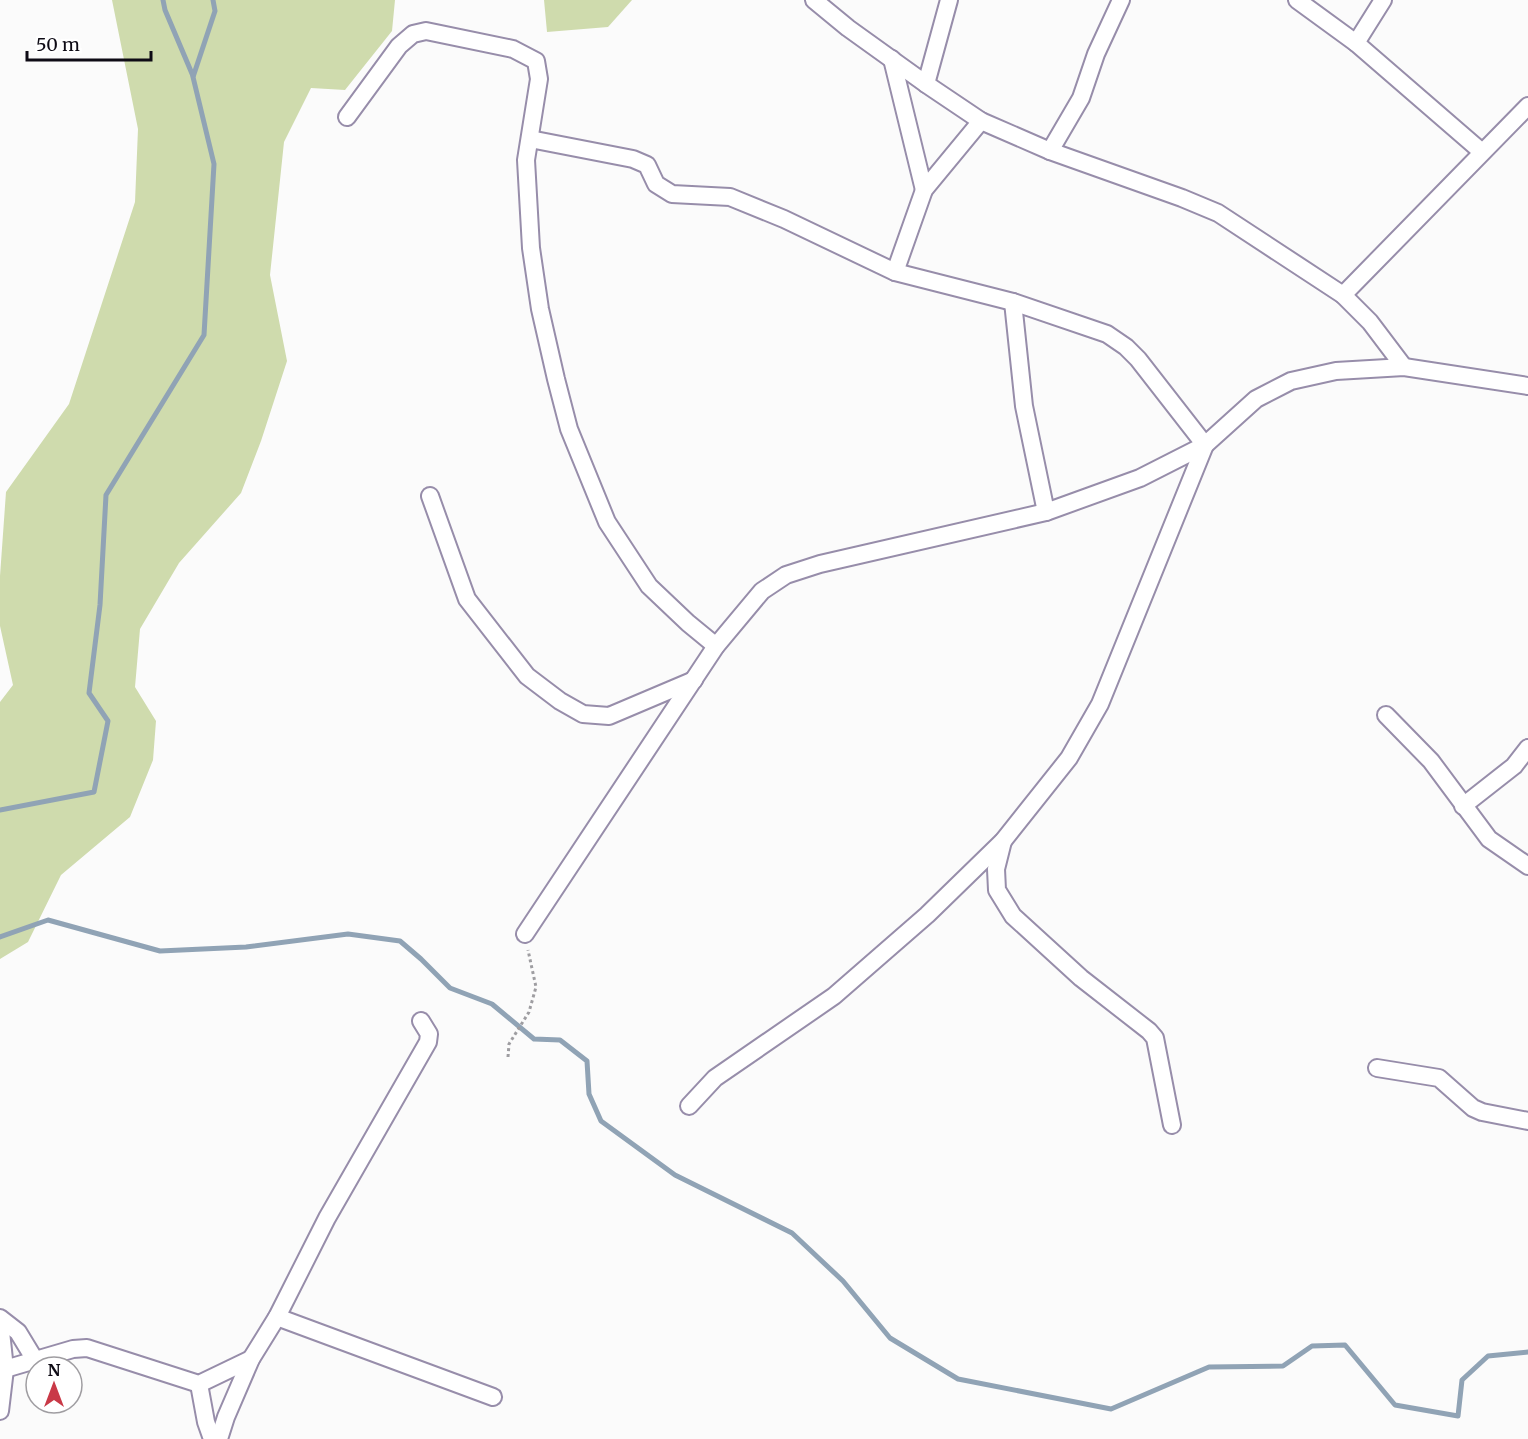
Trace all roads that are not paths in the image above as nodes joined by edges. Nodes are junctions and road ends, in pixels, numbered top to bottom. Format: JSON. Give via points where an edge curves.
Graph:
{"nodes":[{"id":1,"x":814,"y":0,"type":"edge"},
{"id":2,"x":950,"y":0,"type":"edge"},
{"id":3,"x":1121,"y":0,"type":"edge"},
{"id":4,"x":1297,"y":0,"type":"edge"},
{"id":5,"x":1383,"y":0,"type":"edge"},
{"id":6,"x":1356,"y":43,"type":"junction"},
{"id":7,"x":892,"y":59,"type":"junction"},
{"id":8,"x":926,"y":84,"type":"junction"},
{"id":9,"x":1528,"y":105,"type":"edge"},
{"id":10,"x":347,"y":117,"type":"dead end"},
{"id":11,"x":981,"y":121,"type":"junction"},
{"id":12,"x":530,"y":139,"type":"junction"},
{"id":13,"x":1050,"y":151,"type":"junction"},
{"id":14,"x":1482,"y":152,"type":"junction"},
{"id":15,"x":924,"y":190,"type":"junction"},
{"id":16,"x":895,"y":272,"type":"junction"},
{"id":17,"x":1343,"y":295,"type":"junction"},
{"id":18,"x":1013,"y":302,"type":"junction"},
{"id":19,"x":1404,"y":367,"type":"junction"},
{"id":20,"x":1528,"y":386,"type":"edge"},
{"id":21,"x":1205,"y":446,"type":"junction"},
{"id":22,"x":430,"y":496,"type":"dead end"},
{"id":23,"x":1046,"y":512,"type":"junction"},
{"id":24,"x":716,"y":646,"type":"junction"},
{"id":25,"x":695,"y":680,"type":"junction"},
{"id":26,"x":1386,"y":715,"type":"dead end"},
{"id":27,"x":1528,"y":748,"type":"edge"},
{"id":28,"x":1463,"y":806,"type":"junction"},
{"id":29,"x":1003,"y":841,"type":"junction"},
{"id":30,"x":1528,"y":866,"type":"edge"},
{"id":31,"x":525,"y":934,"type":"road end"},
{"id":32,"x":421,"y":1021,"type":"dead end"},
{"id":33,"x":1377,"y":1068,"type":"dead end"},
{"id":34,"x":689,"y":1106,"type":"dead end"},
{"id":35,"x":1528,"y":1121,"type":"edge"},
{"id":36,"x":1172,"y":1125,"type":"dead end"},
{"id":37,"x":277,"y":1317,"type":"junction"},
{"id":38,"x":0,"y":1320,"type":"edge"},
{"id":39,"x":31,"y":1355,"type":"edge"},
{"id":40,"x":52,"y":1355,"type":"edge"},
{"id":41,"x":251,"y":1359,"type":"junction"},
{"id":42,"x":24,"y":1363,"type":"edge"},
{"id":43,"x":6,"y":1369,"type":"junction"},
{"id":44,"x":199,"y":1384,"type":"junction"},
{"id":45,"x":493,"y":1397,"type":"dead end"},
{"id":46,"x":0,"y":1411,"type":"edge"},
{"id":47,"x":212,"y":1439,"type":"edge"},
{"id":48,"x":219,"y":1439,"type":"edge"}],
"edges":[{"from":1,"to":7,"type":"street"},
{"from":2,"to":8,"type":"street"},
{"from":3,"to":13,"type":"street","via":[[1081,98]]},
{"from":4,"to":6,"type":"street"},
{"from":5,"to":6,"type":"street"},
{"from":6,"to":14,"type":"street"},
{"from":7,"to":8,"type":"street"},
{"from":7,"to":15,"type":"street"},
{"from":8,"to":11,"type":"street"},
{"from":9,"to":14,"type":"street"},
{"from":10,"to":12,"type":"street","via":[[399,46],[412,34],[426,32],[513,50],[536,61],[539,79]]},
{"from":11,"to":13,"type":"street"},
{"from":11,"to":15,"type":"street"},
{"from":12,"to":16,"type":"street","via":[[633,159],[647,165],[656,184],[672,194],[730,197]]},
{"from":12,"to":24,"type":"street","via":[[526,160],[531,248],[540,309],[569,429],[607,522],[649,586]]},
{"from":13,"to":17,"type":"street","via":[[1218,213]]},
{"from":14,"to":17,"type":"street"},
{"from":15,"to":16,"type":"street"},
{"from":16,"to":18,"type":"street"},
{"from":17,"to":19,"type":"street","via":[[1370,322]]},
{"from":18,"to":21,"type":"street","via":[[1107,334],[1126,347]]},
{"from":18,"to":23,"type":"street","via":[[1024,406]]},
{"from":19,"to":20,"type":"street"},
{"from":19,"to":21,"type":"street","via":[[1336,372],[1291,381],[1257,399]]},
{"from":21,"to":23,"type":"street","via":[[1140,478]]},
{"from":21,"to":29,"type":"street","via":[[1100,704],[1069,758]]},
{"from":22,"to":25,"type":"street","via":[[467,599],[527,676],[560,701],[583,714],[609,716]]},
{"from":23,"to":24,"type":"street","via":[[786,575],[762,591]]},
{"from":24,"to":25,"type":"street"},
{"from":25,"to":31,"type":"street"},
{"from":26,"to":28,"type":"street","via":[[1431,760]]},
{"from":27,"to":28,"type":"street","via":[[1514,766]]},
{"from":28,"to":30,"type":"street","via":[[1488,839]]},
{"from":29,"to":34,"type":"street","via":[[927,915],[834,996],[716,1078]]},
{"from":29,"to":36,"type":"street","via":[[996,869],[997,890],[1012,916],[1155,1038]]},
{"from":32,"to":37,"type":"street","via":[[429,1034],[428,1042],[327,1218]]},
{"from":33,"to":35,"type":"street","via":[[1439,1078],[1473,1108]]},
{"from":37,"to":41,"type":"street"},
{"from":37,"to":45,"type":"street"},
{"from":38,"to":39,"type":"street","via":[[18,1332]]},
{"from":38,"to":43,"type":"street"},
{"from":40,"to":44,"type":"street","via":[[87,1348]]},
{"from":41,"to":44,"type":"street"},
{"from":41,"to":48,"type":"street"},
{"from":42,"to":43,"type":"street"},
{"from":43,"to":46,"type":"street"},
{"from":44,"to":47,"type":"street"}]}
